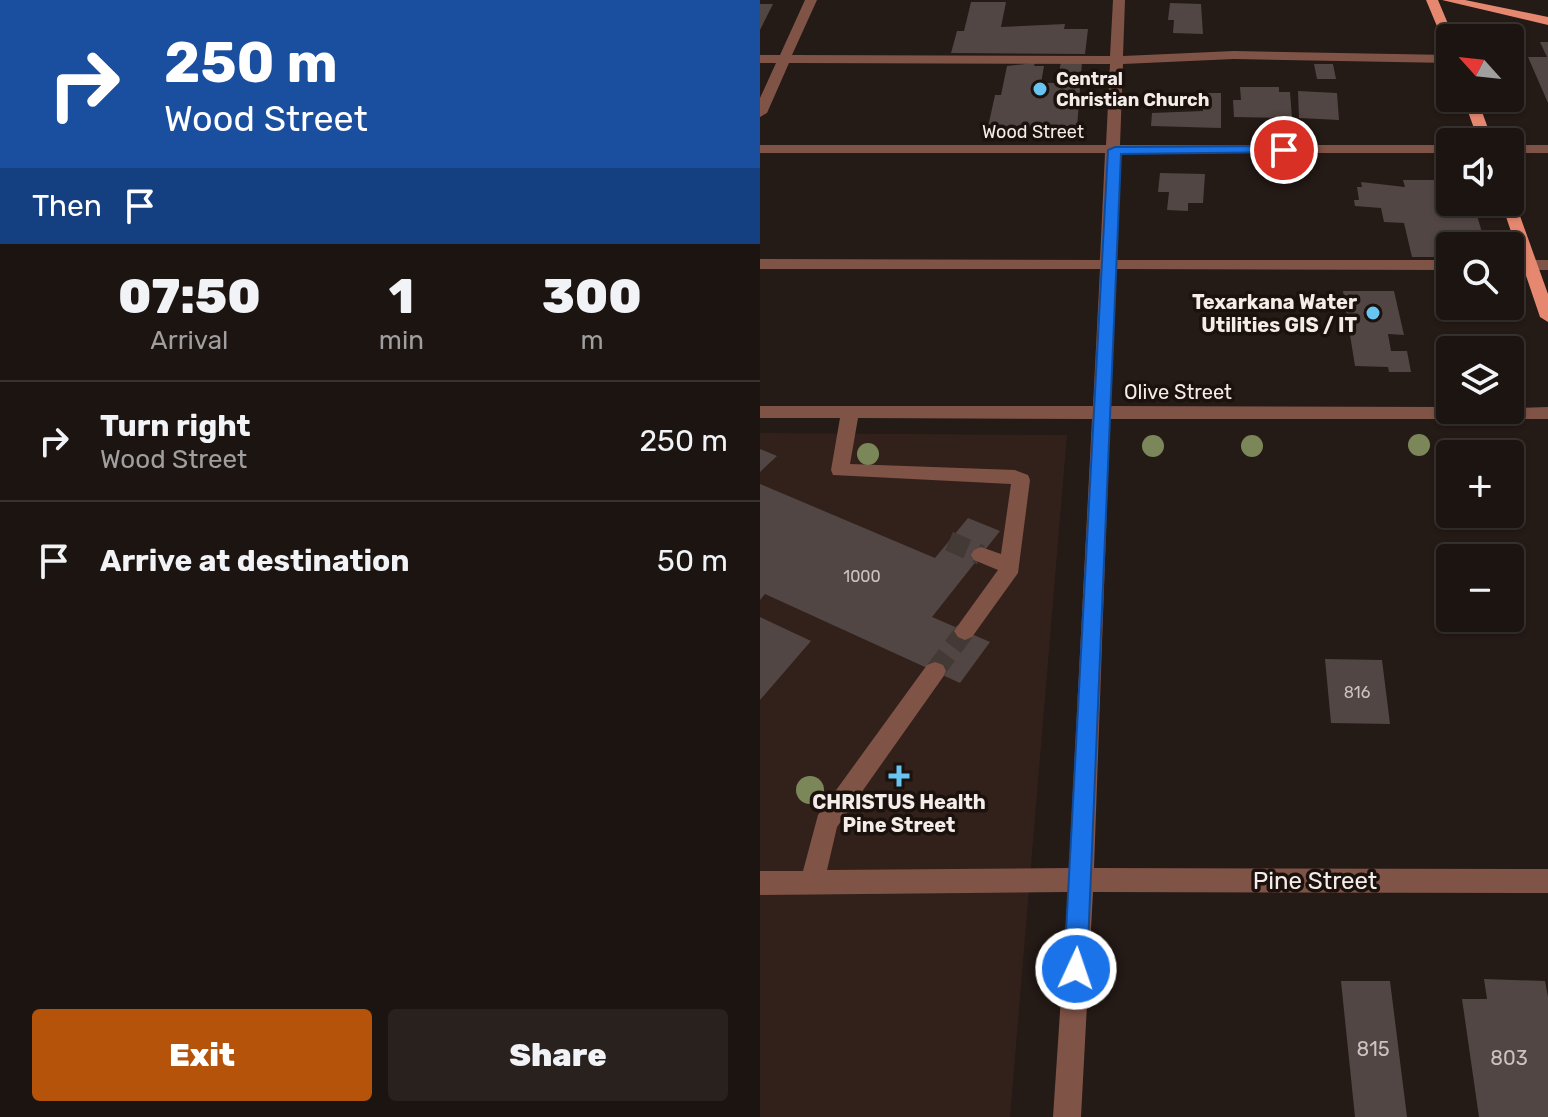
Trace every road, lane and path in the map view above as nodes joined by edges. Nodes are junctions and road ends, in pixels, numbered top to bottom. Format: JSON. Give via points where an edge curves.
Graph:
{"nodes":[{"id":1,"x":811,"y":0,"type":"edge"},
{"id":2,"x":1119,"y":0,"type":"edge"},
{"id":3,"x":1432,"y":0,"type":"edge"},
{"id":4,"x":1448,"y":0,"type":"edge"},
{"id":5,"x":1547,"y":21,"type":"edge"},
{"id":6,"x":1442,"y":24,"type":"edge"},
{"id":7,"x":760,"y":59,"type":"edge"},
{"id":8,"x":785,"y":59,"type":"junction"},
{"id":9,"x":1436,"y":59,"type":"edge"},
{"id":10,"x":1118,"y":60,"type":"junction"},
{"id":11,"x":760,"y":113,"type":"edge"},
{"id":12,"x":760,"y":149,"type":"edge"},
{"id":13,"x":1436,"y":149,"type":"edge"},
{"id":14,"x":1524,"y":149,"type":"edge"},
{"id":15,"x":1548,"y":149,"type":"edge"},
{"id":16,"x":1115,"y":150,"type":"junction"},
{"id":17,"x":1513,"y":216,"type":"edge"},
{"id":18,"x":760,"y":264,"type":"edge"},
{"id":19,"x":1109,"y":264,"type":"junction"},
{"id":20,"x":1436,"y":265,"type":"edge"},
{"id":21,"x":1524,"y":265,"type":"edge"},
{"id":22,"x":1531,"y":265,"type":"junction"},
{"id":23,"x":1548,"y":265,"type":"edge"},
{"id":24,"x":1548,"y":317,"type":"edge"},
{"id":25,"x":760,"y":412,"type":"edge"},
{"id":26,"x":850,"y":413,"type":"junction"},
{"id":27,"x":1548,"y":413,"type":"edge"},
{"id":28,"x":1100,"y":414,"type":"junction"},
{"id":29,"x":981,"y":555,"type":"tunnel mouth"},
{"id":30,"x":1009,"y":566,"type":"junction"},
{"id":31,"x":965,"y":631,"type":"tunnel mouth"},
{"id":32,"x":935,"y":671,"type":"tunnel mouth"},
{"id":33,"x":1081,"y":880,"type":"junction"},
{"id":34,"x":1548,"y":881,"type":"edge"},
{"id":35,"x":760,"y":883,"type":"edge"},
{"id":36,"x":812,"y":883,"type":"junction"},
{"id":37,"x":1067,"y":1117,"type":"edge"}],
"edges":[{"from":1,"to":8,"type":"street"},
{"from":2,"to":10,"type":"street"},
{"from":3,"to":6,"type":"main road"},
{"from":4,"to":5,"type":"main road"},
{"from":7,"to":8,"type":"street"},
{"from":8,"to":10,"type":"street"},
{"from":8,"to":11,"type":"street"},
{"from":9,"to":10,"type":"street","via":[[1234,55]]},
{"from":10,"to":16,"type":"street"},
{"from":12,"to":16,"type":"street","name":"Wood Street"},
{"from":13,"to":16,"type":"street","name":"Wood Street"},
{"from":14,"to":15,"type":"street"},
{"from":16,"to":19,"type":"street"},
{"from":17,"to":22,"type":"main road"},
{"from":18,"to":19,"type":"street"},
{"from":19,"to":20,"type":"street"},
{"from":19,"to":28,"type":"street"},
{"from":21,"to":22,"type":"street"},
{"from":22,"to":23,"type":"street"},
{"from":22,"to":24,"type":"main road"},
{"from":25,"to":26,"type":"street","name":"Olive Street"},
{"from":26,"to":28,"type":"street","name":"Olive Street"},
{"from":26,"to":30,"type":"street","via":[[840,470],[1019,478]]},
{"from":27,"to":28,"type":"street","name":"Olive Street"},
{"from":28,"to":33,"type":"street"},
{"from":29,"to":30,"type":"street"},
{"from":30,"to":31,"type":"street"},
{"from":32,"to":36,"type":"street","via":[[826,823]]},
{"from":33,"to":34,"type":"street","name":"Pine Street"},
{"from":33,"to":36,"type":"street","name":"Pine Street"},
{"from":33,"to":37,"type":"street"},
{"from":35,"to":36,"type":"street","name":"Pine Street"}]}
